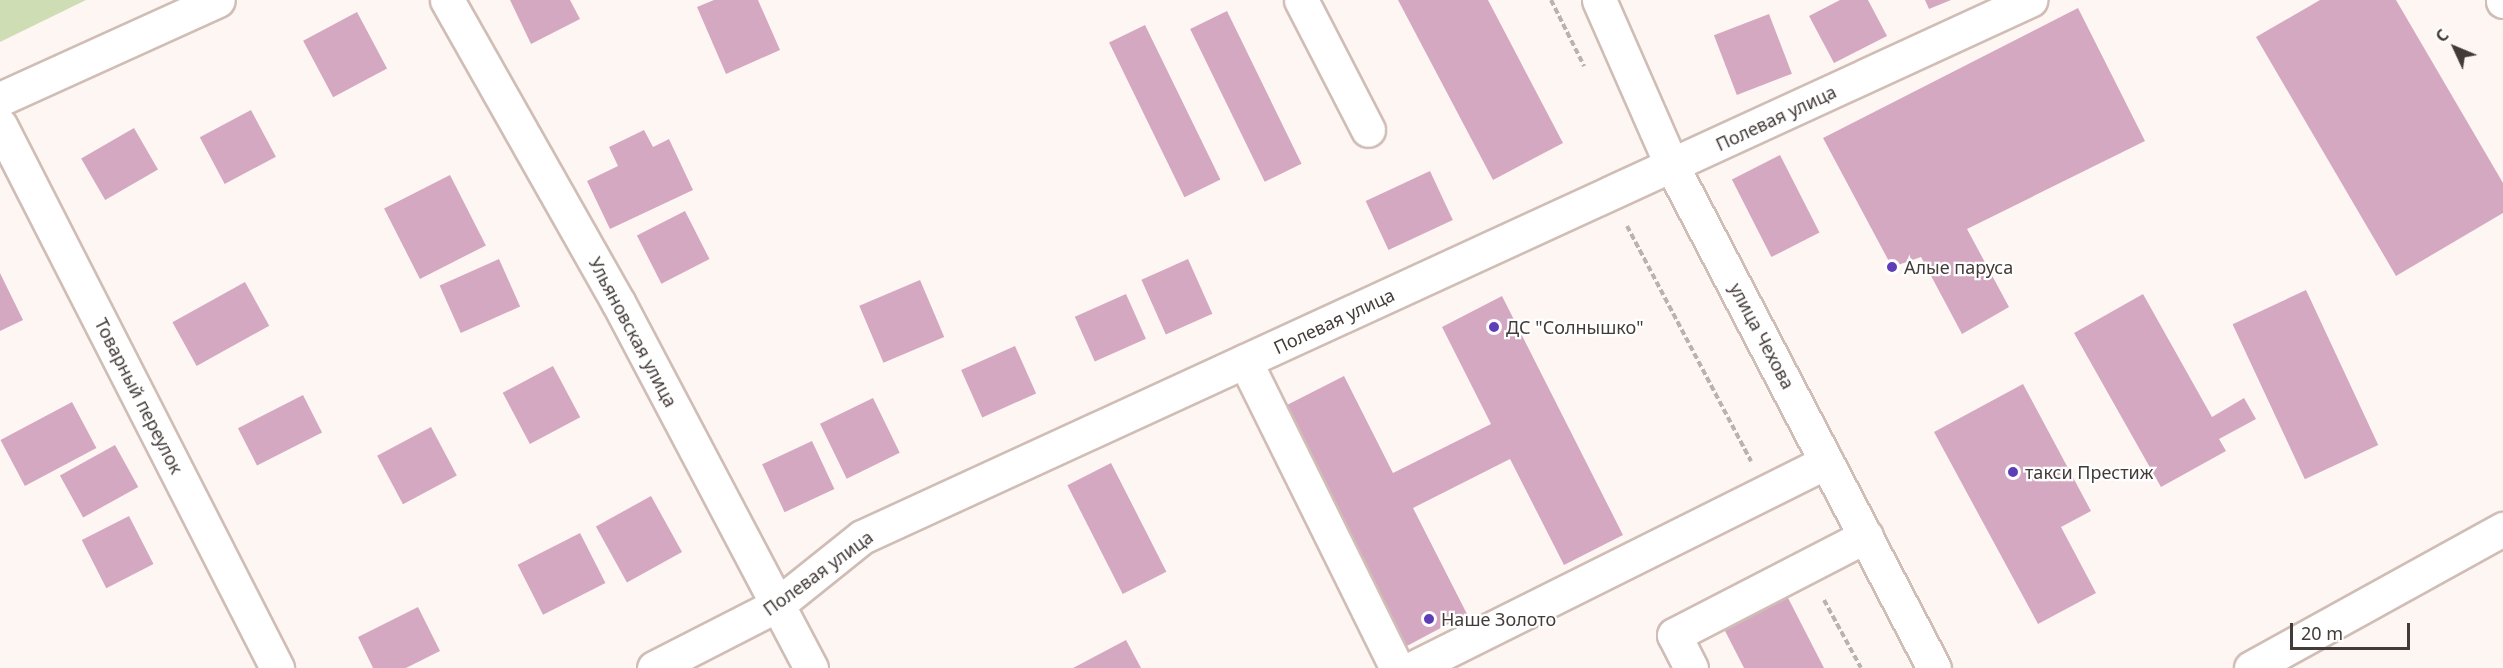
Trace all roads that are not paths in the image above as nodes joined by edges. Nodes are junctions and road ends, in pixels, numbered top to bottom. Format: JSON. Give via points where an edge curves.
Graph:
{"nodes":[{"id":1,"x":218,"y":0,"type":"edge"},
{"id":2,"x":447,"y":0,"type":"edge"},
{"id":3,"x":1301,"y":0,"type":"edge"},
{"id":4,"x":1599,"y":0,"type":"edge"},
{"id":5,"x":2030,"y":0,"type":"edge"},
{"id":6,"x":0,"y":99,"type":"edge"},
{"id":7,"x":0,"y":124,"type":"edge"},
{"id":8,"x":1368,"y":130,"type":"dead end"},
{"id":9,"x":1672,"y":166,"type":"junction"},
{"id":10,"x":1245,"y":361,"type":"junction"},
{"id":11,"x":1827,"y":462,"type":"junction"},
{"id":12,"x":2503,"y":529,"type":"edge"},
{"id":13,"x":1866,"y":536,"type":"junction"},
{"id":14,"x":777,"y":605,"type":"junction"},
{"id":15,"x":277,"y":668,"type":"edge"},
{"id":16,"x":654,"y":668,"type":"edge"},
{"id":17,"x":811,"y":668,"type":"edge"},
{"id":18,"x":1397,"y":668,"type":"edge"},
{"id":19,"x":1413,"y":668,"type":"edge"},
{"id":20,"x":1691,"y":668,"type":"edge"},
{"id":21,"x":1934,"y":668,"type":"edge"},
{"id":22,"x":2251,"y":668,"type":"edge"}],
"edges":[{"from":1,"to":6,"type":"street"},
{"from":2,"to":14,"type":"street","name":"Ульяновская улица","via":[[618,302]]},
{"from":3,"to":8,"type":"street"},
{"from":4,"to":9,"type":"street","name":"улица Чехова"},
{"from":5,"to":9,"type":"street","name":"Полевая улица"},
{"from":7,"to":15,"type":"street","name":"Товарный переулок"},
{"from":9,"to":10,"type":"street","name":"Полевая улица"},
{"from":9,"to":11,"type":"street","name":"улица Чехова"},
{"from":10,"to":14,"type":"street","name":"Полевая улица","via":[[862,537]]},
{"from":10,"to":18,"type":"street"},
{"from":11,"to":13,"type":"street","name":"улица Чехова"},
{"from":11,"to":19,"type":"street"},
{"from":12,"to":22,"type":"street"},
{"from":13,"to":20,"type":"street","via":[[1674,635]]},
{"from":13,"to":21,"type":"street","name":"улица Чехова"},
{"from":14,"to":16,"type":"street","name":"Полевая улица"},
{"from":14,"to":17,"type":"street","name":"Ульяновская улица"}]}
